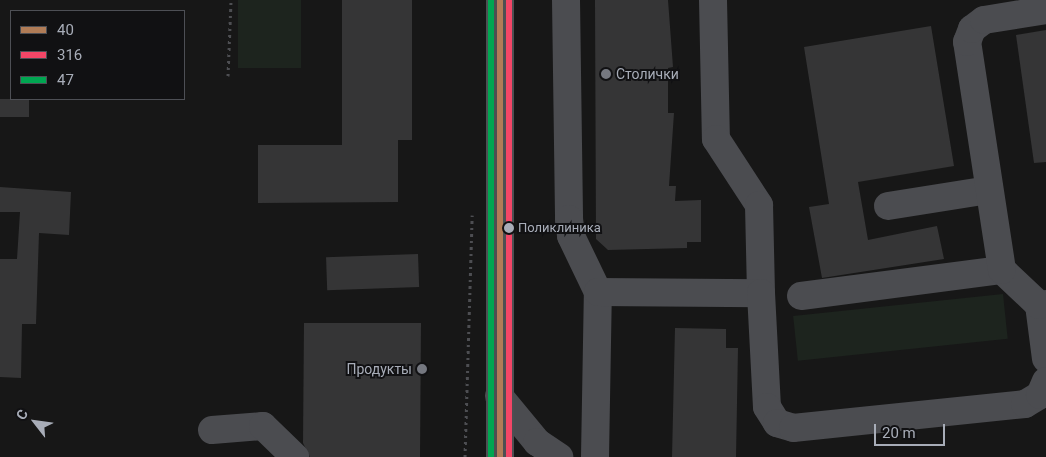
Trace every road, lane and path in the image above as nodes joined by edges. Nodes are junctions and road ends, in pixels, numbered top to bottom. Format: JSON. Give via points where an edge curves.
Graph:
{"nodes":[{"id":1,"x":230,"y":0,"type":"edge"},
{"id":2,"x":500,"y":0,"type":"edge"},
{"id":3,"x":566,"y":0,"type":"edge"},
{"id":4,"x":713,"y":0,"type":"edge"},
{"id":5,"x":1046,"y":10,"type":"edge"},
{"id":6,"x":228,"y":76,"type":"dead end"},
{"id":7,"x":990,"y":190,"type":"junction"},
{"id":8,"x":888,"y":206,"type":"dead end"},
{"id":9,"x":472,"y":208,"type":"dead end"},
{"id":10,"x":1002,"y":270,"type":"junction"},
{"id":11,"x":598,"y":292,"type":"junction"},
{"id":12,"x":761,"y":293,"type":"junction"},
{"id":13,"x":801,"y":296,"type":"dead end"},
{"id":14,"x":1043,"y":305,"type":"edge"},
{"id":15,"x":1046,"y":359,"type":"edge"},
{"id":16,"x":1046,"y":381,"type":"edge"},
{"id":17,"x":499,"y":396,"type":"junction"},
{"id":18,"x":212,"y":430,"type":"dead end"},
{"id":19,"x":295,"y":457,"type":"edge"},
{"id":20,"x":465,"y":457,"type":"edge"},
{"id":21,"x":500,"y":457,"type":"edge"},
{"id":22,"x":559,"y":457,"type":"edge"},
{"id":23,"x":595,"y":457,"type":"edge"}],
"edges":[{"from":1,"to":6,"type":"path"},
{"from":2,"to":17,"type":"main road"},
{"from":3,"to":11,"type":"lane","via":[[570,227]]},
{"from":4,"to":12,"type":"lane","via":[[716,139],[759,205]]},
{"from":5,"to":7,"type":"lane","via":[[984,20],[972,29],[967,42]]},
{"from":7,"to":8,"type":"lane"},
{"from":7,"to":10,"type":"lane"},
{"from":9,"to":20,"type":"path"},
{"from":10,"to":13,"type":"lane"},
{"from":10,"to":14,"type":"lane"},
{"from":11,"to":12,"type":"lane"},
{"from":11,"to":23,"type":"lane"},
{"from":12,"to":16,"type":"lane","via":[[767,407],[777,422],[793,428],[1025,404],[1040,395]]},
{"from":14,"to":15,"type":"lane"},
{"from":17,"to":21,"type":"main road"},
{"from":17,"to":22,"type":"lane","via":[[537,442]]},
{"from":18,"to":19,"type":"lane","via":[[263,426]]}]}
